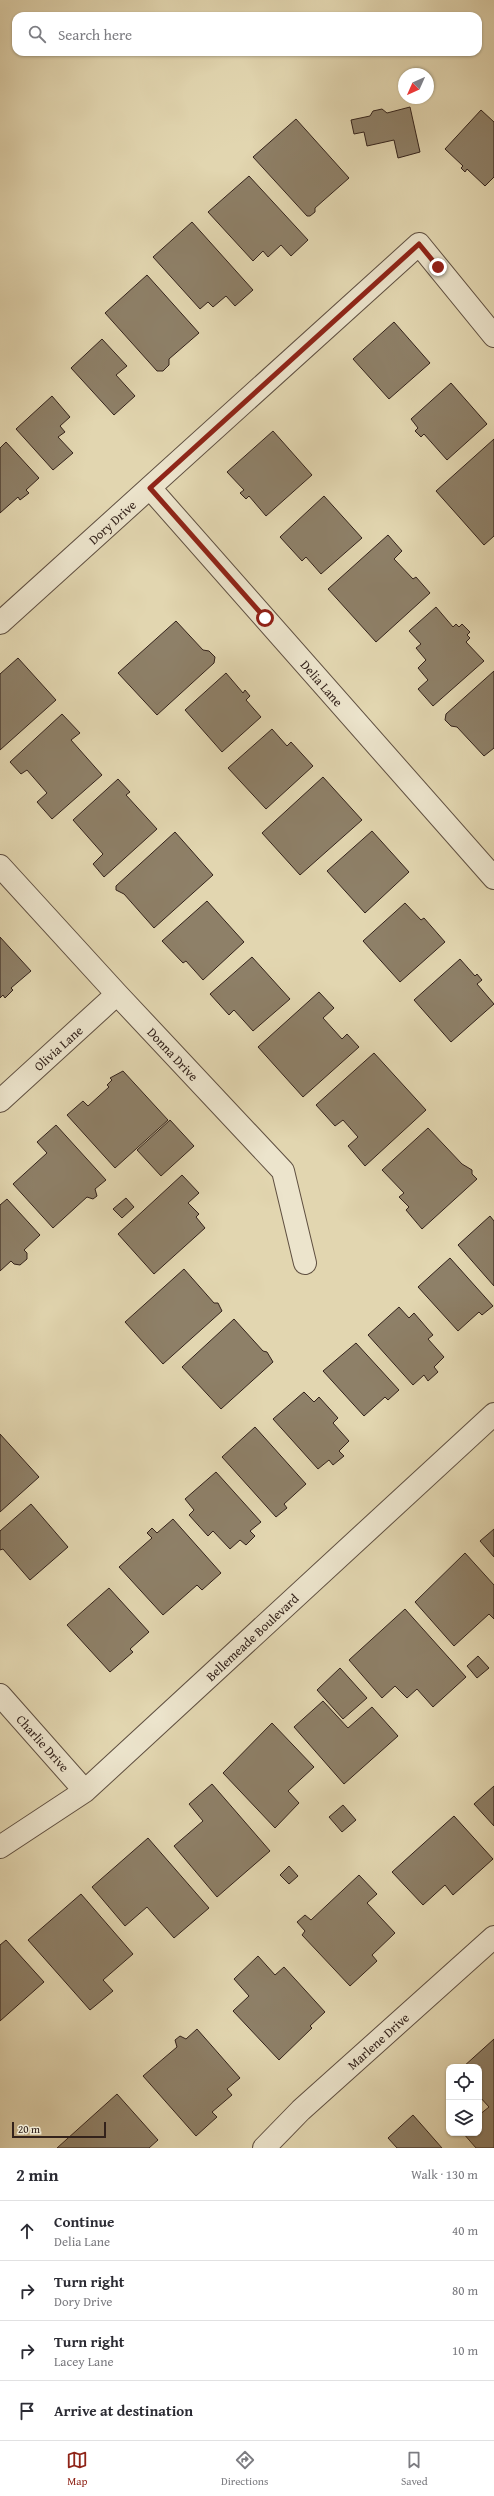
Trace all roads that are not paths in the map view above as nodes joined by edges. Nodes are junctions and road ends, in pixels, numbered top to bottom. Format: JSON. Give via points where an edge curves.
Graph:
{"nodes":[{"id":1,"x":494,"y":336,"type":"edge"},
{"id":2,"x":150,"y":488,"type":"junction"},
{"id":3,"x":0,"y":623,"type":"edge"},
{"id":4,"x":0,"y":866,"type":"edge"},
{"id":5,"x":494,"y":878,"type":"edge"},
{"id":6,"x":116,"y":994,"type":"junction"},
{"id":7,"x":0,"y":1100,"type":"edge"},
{"id":8,"x":305,"y":1263,"type":"dead end"},
{"id":9,"x":494,"y":1414,"type":"edge"},
{"id":10,"x":0,"y":1695,"type":"edge"},
{"id":11,"x":86,"y":1791,"type":"junction"},
{"id":12,"x":0,"y":1847,"type":"edge"},
{"id":13,"x":494,"y":1937,"type":"edge"},
{"id":14,"x":264,"y":2148,"type":"edge"}],
"edges":[{"from":1,"to":2,"type":"street","name":"Dory Drive","via":[[419,244]]},
{"from":2,"to":3,"type":"street","name":"Dory Drive"},
{"from":2,"to":5,"type":"street","name":"Delia Lane"},
{"from":4,"to":6,"type":"street","name":"Donna Drive"},
{"from":6,"to":7,"type":"street","name":"Olivia Lane"},
{"from":6,"to":8,"type":"street","name":"Donna Drive","via":[[283,1171]]},
{"from":9,"to":11,"type":"street","name":"Bellemeade Boulevard"},
{"from":10,"to":11,"type":"street","name":"Charlie Drive"},
{"from":11,"to":12,"type":"street","name":"Bellemeade Boulevard"},
{"from":13,"to":14,"type":"street","name":"Marlene Drive","via":[[301,2110]]}]}
